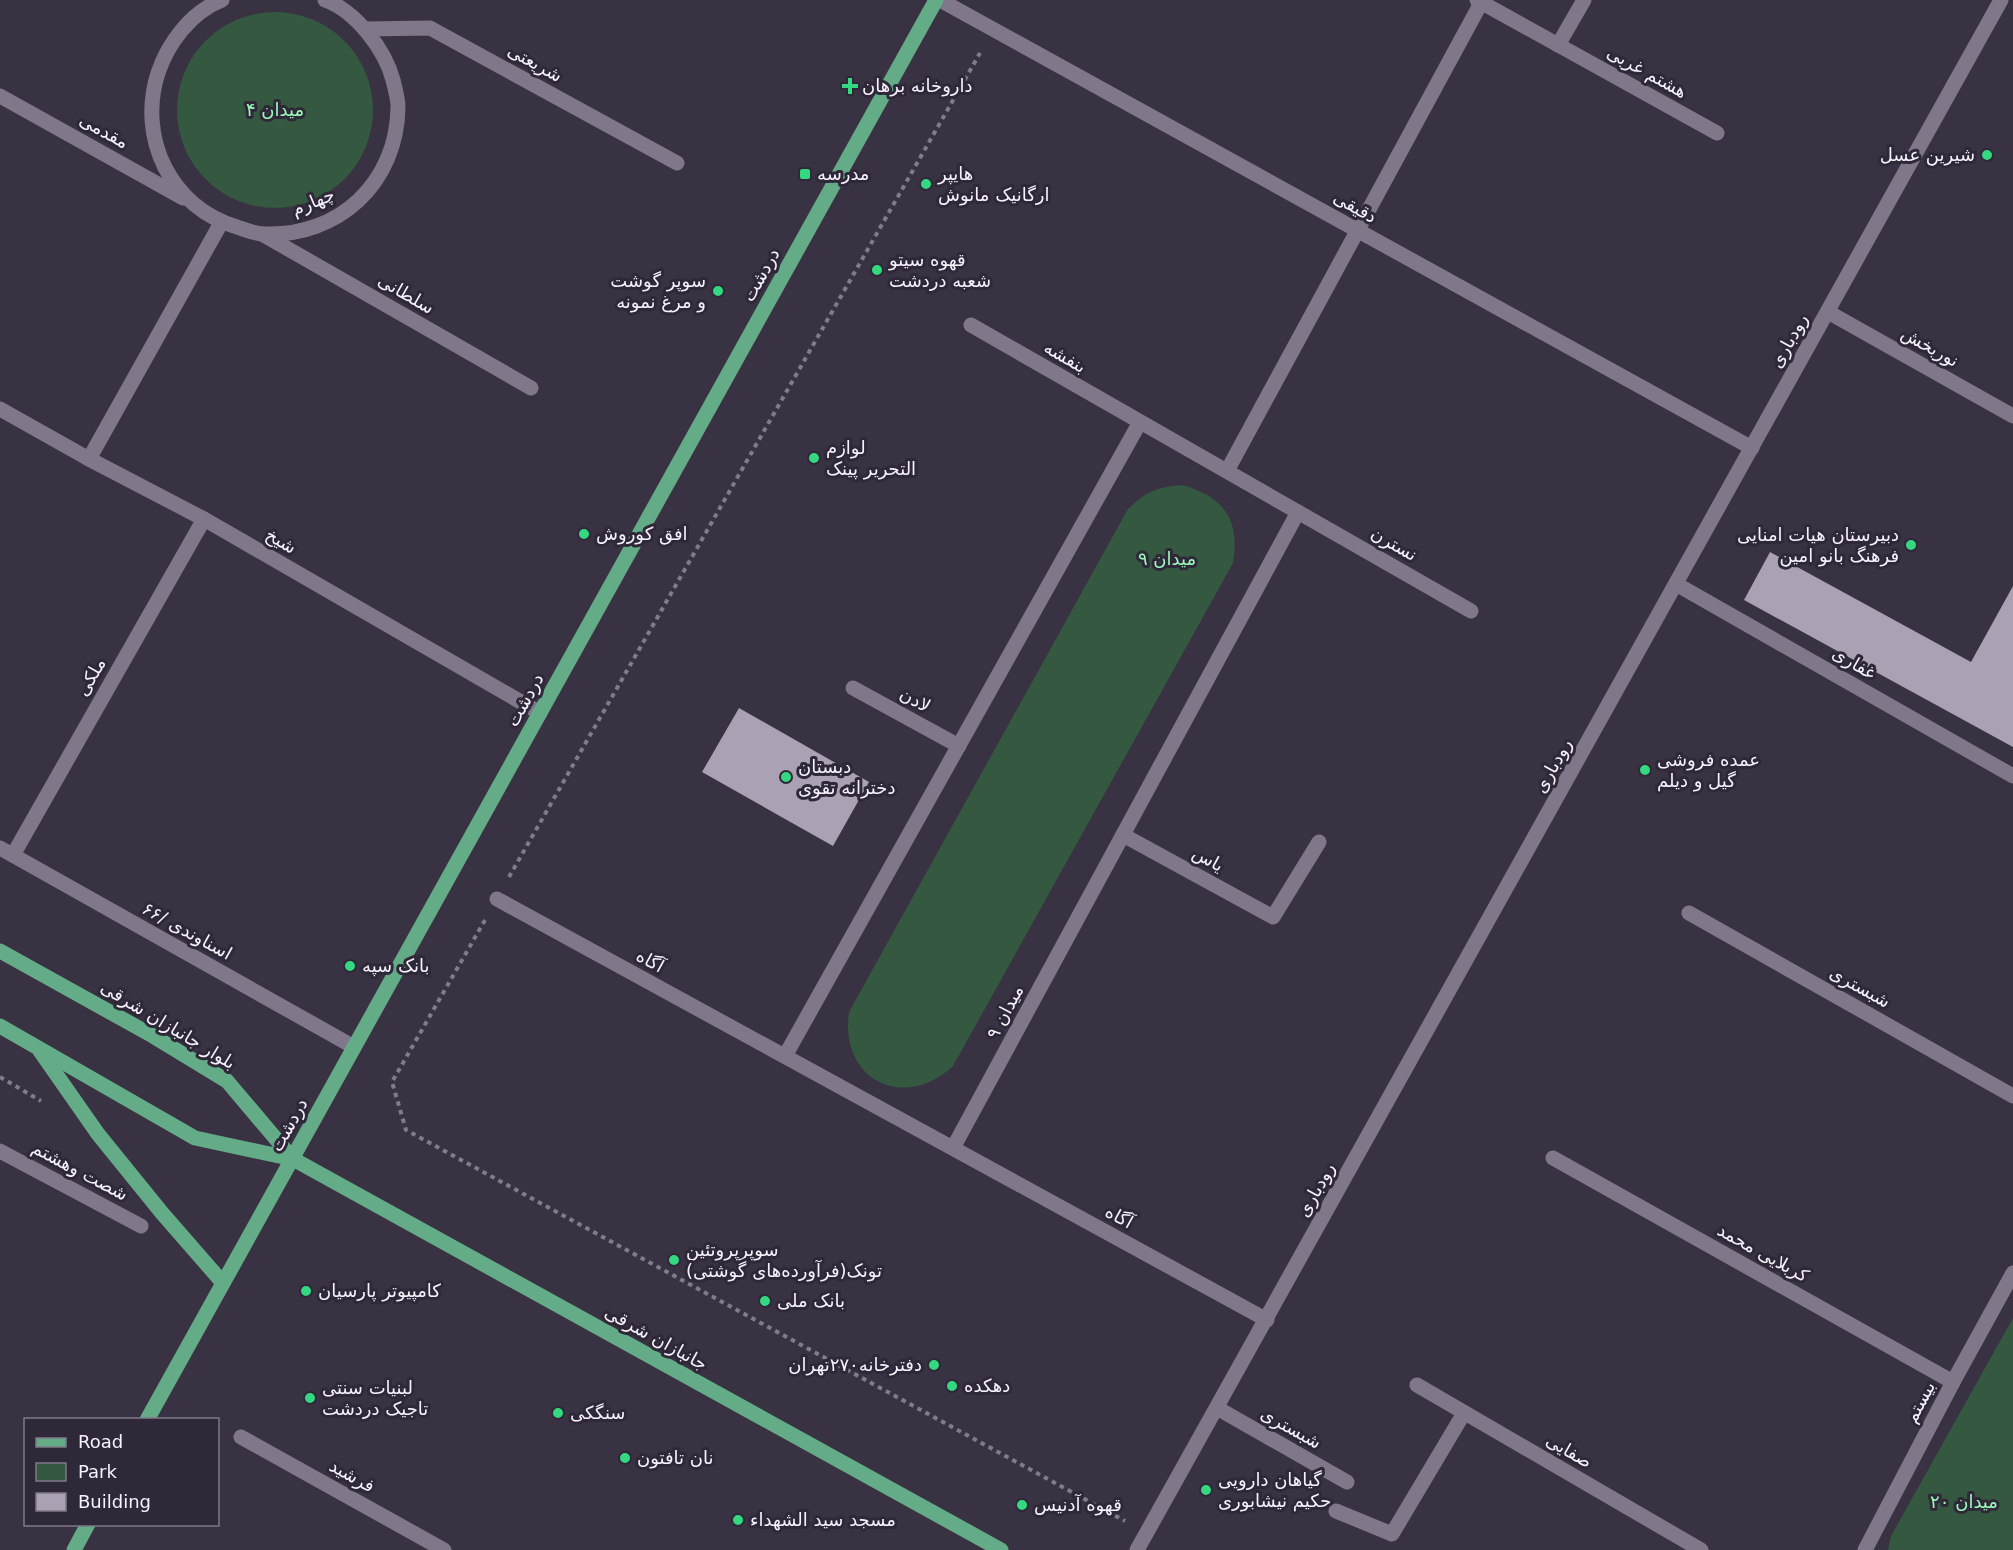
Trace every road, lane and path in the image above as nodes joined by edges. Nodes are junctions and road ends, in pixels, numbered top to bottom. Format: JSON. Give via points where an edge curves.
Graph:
{"nodes":[{"id":1,"x":222,"y":0,"type":"edge"},
{"id":2,"x":938,"y":0,"type":"edge"},
{"id":3,"x":1584,"y":0,"type":"edge"},
{"id":4,"x":2001,"y":0,"type":"edge"},
{"id":5,"x":331,"y":1,"type":"edge"},
{"id":6,"x":1479,"y":1,"type":"edge"},
{"id":7,"x":366,"y":29,"type":"junction"},
{"id":8,"x":993,"y":30,"type":"junction"},
{"id":9,"x":1558,"y":45,"type":"junction"},
{"id":10,"x":0,"y":96,"type":"edge"},
{"id":11,"x":1717,"y":133,"type":"dead end"},
{"id":12,"x":677,"y":164,"type":"dead end"},
{"id":13,"x":188,"y":201,"type":"junction"},
{"id":14,"x":221,"y":223,"type":"junction"},
{"id":15,"x":1357,"y":230,"type":"junction"},
{"id":16,"x":262,"y":234,"type":"junction"},
{"id":17,"x":1828,"y":312,"type":"junction"},
{"id":18,"x":971,"y":325,"type":"dead end"},
{"id":19,"x":531,"y":388,"type":"dead end"},
{"id":20,"x":0,"y":409,"type":"edge"},
{"id":21,"x":2013,"y":416,"type":"edge"},
{"id":22,"x":1140,"y":422,"type":"junction"},
{"id":23,"x":1752,"y":448,"type":"junction"},
{"id":24,"x":89,"y":459,"type":"junction"},
{"id":25,"x":1227,"y":471,"type":"junction"},
{"id":26,"x":1298,"y":512,"type":"junction"},
{"id":27,"x":204,"y":519,"type":"junction"},
{"id":28,"x":1676,"y":584,"type":"junction"},
{"id":29,"x":1471,"y":611,"type":"dead end"},
{"id":30,"x":853,"y":688,"type":"dead end"},
{"id":31,"x":540,"y":713,"type":"junction"},
{"id":32,"x":959,"y":746,"type":"junction"},
{"id":33,"x":2013,"y":776,"type":"edge"},
{"id":34,"x":1123,"y":835,"type":"junction"},
{"id":35,"x":1319,"y":842,"type":"dead end"},
{"id":36,"x":6,"y":851,"type":"edge"},
{"id":37,"x":497,"y":899,"type":"junction"},
{"id":38,"x":1689,"y":913,"type":"dead end"},
{"id":39,"x":0,"y":951,"type":"edge"},
{"id":40,"x":0,"y":1026,"type":"edge"},
{"id":41,"x":36,"y":1046,"type":"junction"},
{"id":42,"x":354,"y":1047,"type":"junction"},
{"id":43,"x":785,"y":1056,"type":"junction"},
{"id":44,"x":2013,"y":1096,"type":"edge"},
{"id":45,"x":953,"y":1148,"type":"junction"},
{"id":46,"x":0,"y":1151,"type":"edge"},
{"id":47,"x":1553,"y":1158,"type":"dead end"},
{"id":48,"x":293,"y":1159,"type":"junction"},
{"id":49,"x":141,"y":1226,"type":"dead end"},
{"id":50,"x":2013,"y":1274,"type":"edge"},
{"id":51,"x":223,"y":1283,"type":"junction"},
{"id":52,"x":1267,"y":1320,"type":"junction"},
{"id":53,"x":1953,"y":1382,"type":"junction"},
{"id":54,"x":1417,"y":1385,"type":"dead end"},
{"id":55,"x":1217,"y":1408,"type":"junction"},
{"id":56,"x":1464,"y":1413,"type":"junction"},
{"id":57,"x":148,"y":1418,"type":"edge"},
{"id":58,"x":241,"y":1437,"type":"dead end"},
{"id":59,"x":1347,"y":1482,"type":"dead end"},
{"id":60,"x":1336,"y":1511,"type":"dead end"},
{"id":61,"x":87,"y":1526,"type":"edge"},
{"id":62,"x":1147,"y":1533,"type":"junction"},
{"id":63,"x":74,"y":1550,"type":"edge"},
{"id":64,"x":444,"y":1550,"type":"edge"},
{"id":65,"x":1001,"y":1550,"type":"edge"},
{"id":66,"x":1137,"y":1550,"type":"edge"},
{"id":67,"x":1701,"y":1550,"type":"edge"},
{"id":68,"x":1865,"y":1550,"type":"edge"}],
"edges":[{"from":1,"to":13,"type":"street","name":"چهارم","via":[[187,24],[164,56],[152,93],[152,132],[165,169]]},
{"from":2,"to":8,"type":"street","name":"دقیقی"},
{"from":2,"to":31,"type":"main road","name":"دردشت"},
{"from":3,"to":9,"type":"street"},
{"from":4,"to":17,"type":"street","name":"رودباری"},
{"from":5,"to":7,"type":"street","name":"چهارم"},
{"from":6,"to":9,"type":"street","name":"هشتم غربی"},
{"from":6,"to":15,"type":"street"},
{"from":7,"to":12,"type":"street","name":"شریعتی","via":[[430,28]]},
{"from":7,"to":16,"type":"street","name":"چهارم","via":[[389,64],[398,105],[393,148],[374,185],[343,214],[304,231]]},
{"from":8,"to":15,"type":"street","name":"دقیقی"},
{"from":8,"to":37,"type":"path"},
{"from":9,"to":11,"type":"street","name":"هشتم غربی"},
{"from":10,"to":13,"type":"street","name":"مقدمی"},
{"from":13,"to":14,"type":"street","name":"چهارم"},
{"from":14,"to":16,"type":"street","name":"چهارم"},
{"from":14,"to":24,"type":"street"},
{"from":15,"to":23,"type":"street","name":"دقیقی"},
{"from":15,"to":25,"type":"street"},
{"from":16,"to":19,"type":"street","name":"سلطانی"},
{"from":17,"to":21,"type":"street","name":"نوربخش"},
{"from":17,"to":23,"type":"street","name":"رودباری"},
{"from":18,"to":22,"type":"street","name":"بنفشه"},
{"from":20,"to":24,"type":"street","name":"شیخ"},
{"from":22,"to":25,"type":"street"},
{"from":22,"to":32,"type":"street"},
{"from":23,"to":28,"type":"street","name":"رودباری"},
{"from":24,"to":27,"type":"street","name":"شیخ"},
{"from":25,"to":26,"type":"street"},
{"from":26,"to":29,"type":"street","name":"نسترن"},
{"from":26,"to":34,"type":"street","name":"میدان ۹"},
{"from":27,"to":31,"type":"street","name":"شیخ"},
{"from":27,"to":36,"type":"street","name":"ملکی"},
{"from":28,"to":33,"type":"street","name":"غفاری"},
{"from":28,"to":52,"type":"street","name":"رودباری"},
{"from":30,"to":32,"type":"street","name":"لادن"},
{"from":31,"to":42,"type":"main road","name":"دردشت"},
{"from":32,"to":43,"type":"street"},
{"from":34,"to":35,"type":"street","name":"یاس","via":[[1273,917]]},
{"from":34,"to":45,"type":"street","name":"میدان ۹"},
{"from":36,"to":42,"type":"street","name":"اسناوندی /۶۶"},
{"from":37,"to":43,"type":"street","name":"آگاه"},
{"from":37,"to":62,"type":"path","via":[[392,1082],[406,1130]]},
{"from":38,"to":44,"type":"street","name":"شبستری"},
{"from":39,"to":48,"type":"main road","name":"بلوار جانبازان شرقی","via":[[227,1081]]},
{"from":40,"to":41,"type":"main road"},
{"from":41,"to":48,"type":"main road","via":[[195,1138]]},
{"from":41,"to":51,"type":"main road","via":[[98,1134]]},
{"from":42,"to":48,"type":"main road","name":"دردشت"},
{"from":43,"to":45,"type":"street"},
{"from":45,"to":52,"type":"street","name":"آگاه"},
{"from":46,"to":49,"type":"street","name":"شصت وهشتم"},
{"from":47,"to":53,"type":"street","name":"کربلایی محمد"},
{"from":48,"to":51,"type":"main road","name":"دردشت"},
{"from":48,"to":65,"type":"main road","name":"جانبازان شرقی"},
{"from":50,"to":53,"type":"street","name":"بیستم"},
{"from":51,"to":57,"type":"main road","name":"دردشت"},
{"from":52,"to":55,"type":"street","name":"رودباری"},
{"from":53,"to":68,"type":"street","name":"بیستم"},
{"from":54,"to":56,"type":"street","name":"صفایی"},
{"from":55,"to":59,"type":"street","name":"شبستری"},
{"from":55,"to":62,"type":"street","name":"رودباری"},
{"from":56,"to":60,"type":"street","via":[[1392,1534]]},
{"from":56,"to":67,"type":"street","name":"صفایی"},
{"from":58,"to":64,"type":"street","name":"فرشید"},
{"from":61,"to":63,"type":"main road"},
{"from":62,"to":66,"type":"street","name":"رودباری"}]}
